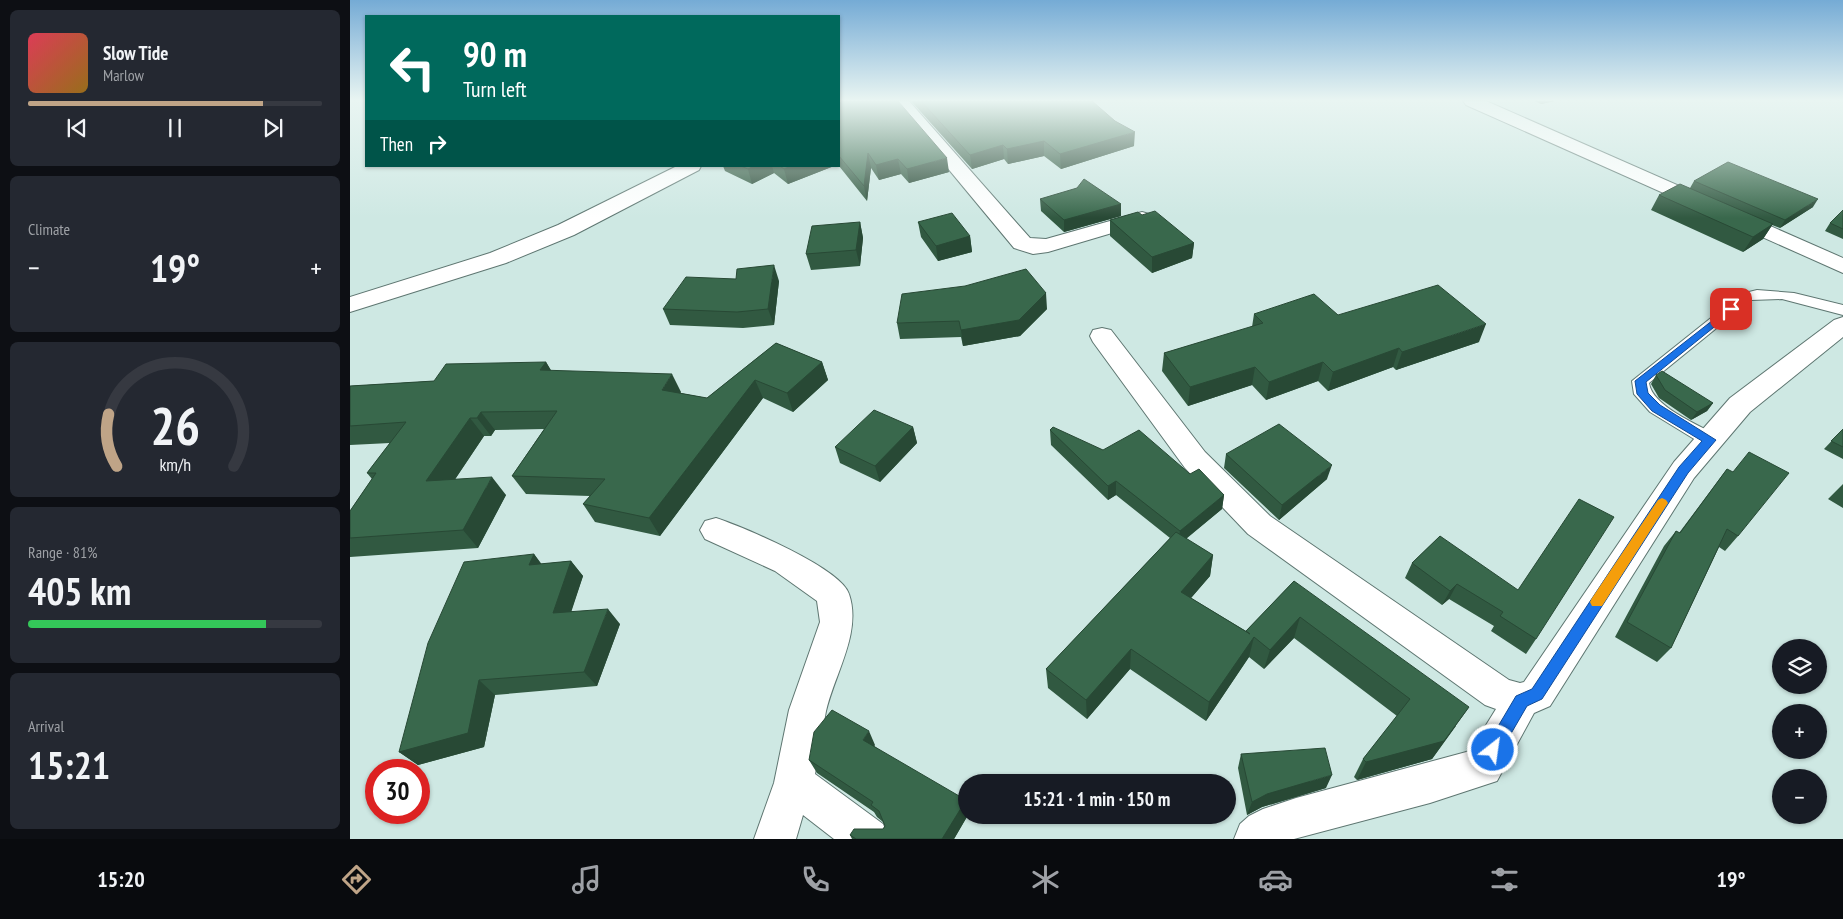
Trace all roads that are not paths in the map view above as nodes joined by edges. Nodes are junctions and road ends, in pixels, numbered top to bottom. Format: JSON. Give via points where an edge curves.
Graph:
{"nodes":[{"id":1,"x":934,"y":140,"type":"edge"},
{"id":2,"x":1568,"y":140,"type":"edge"},
{"id":3,"x":1592,"y":140,"type":"edge"},
{"id":4,"x":690,"y":167,"type":"edge"},
{"id":5,"x":1142,"y":218,"type":"edge"},
{"id":6,"x":1843,"y":249,"type":"edge"},
{"id":7,"x":1843,"y":266,"type":"edge"},
{"id":8,"x":350,"y":305,"type":"edge"},
{"id":9,"x":1843,"y":310,"type":"edge"},
{"id":10,"x":1843,"y":325,"type":"edge"},
{"id":11,"x":1102,"y":336,"type":"dead end"},
{"id":12,"x":1710,"y":440,"type":"junction"},
{"id":13,"x":716,"y":530,"type":"dead end"},
{"id":14,"x":1521,"y":701,"type":"junction"},
{"id":15,"x":794,"y":783,"type":"junction"},
{"id":16,"x":775,"y":839,"type":"edge"},
{"id":17,"x":868,"y":839,"type":"edge"},
{"id":18,"x":1255,"y":839,"type":"edge"}],
"edges":[{"from":1,"to":5,"type":"street","via":[[1022,243],[1033,247],[1048,245]]},
{"from":2,"to":7,"type":"street"},
{"from":3,"to":6,"type":"street"},
{"from":4,"to":8,"type":"street","via":[[566,230],[507,255]]},
{"from":9,"to":12,"type":"lane","via":[[1779,295],[1758,293],[1746,297],[1640,381],[1642,394],[1656,408]]},
{"from":10,"to":12,"type":"street","via":[[1740,405]]},
{"from":11,"to":14,"type":"street","via":[[1195,460],[1259,525],[1498,693]]},
{"from":12,"to":14,"type":"street","via":[[1684,470],[1537,694]]},
{"from":13,"to":15,"type":"street","via":[[786,562],[833,594],[837,622],[808,710]]},
{"from":14,"to":18,"type":"street","via":[[1483,767],[1296,818],[1263,830]]},
{"from":15,"to":16,"type":"street"},
{"from":15,"to":17,"type":"street"}]}
